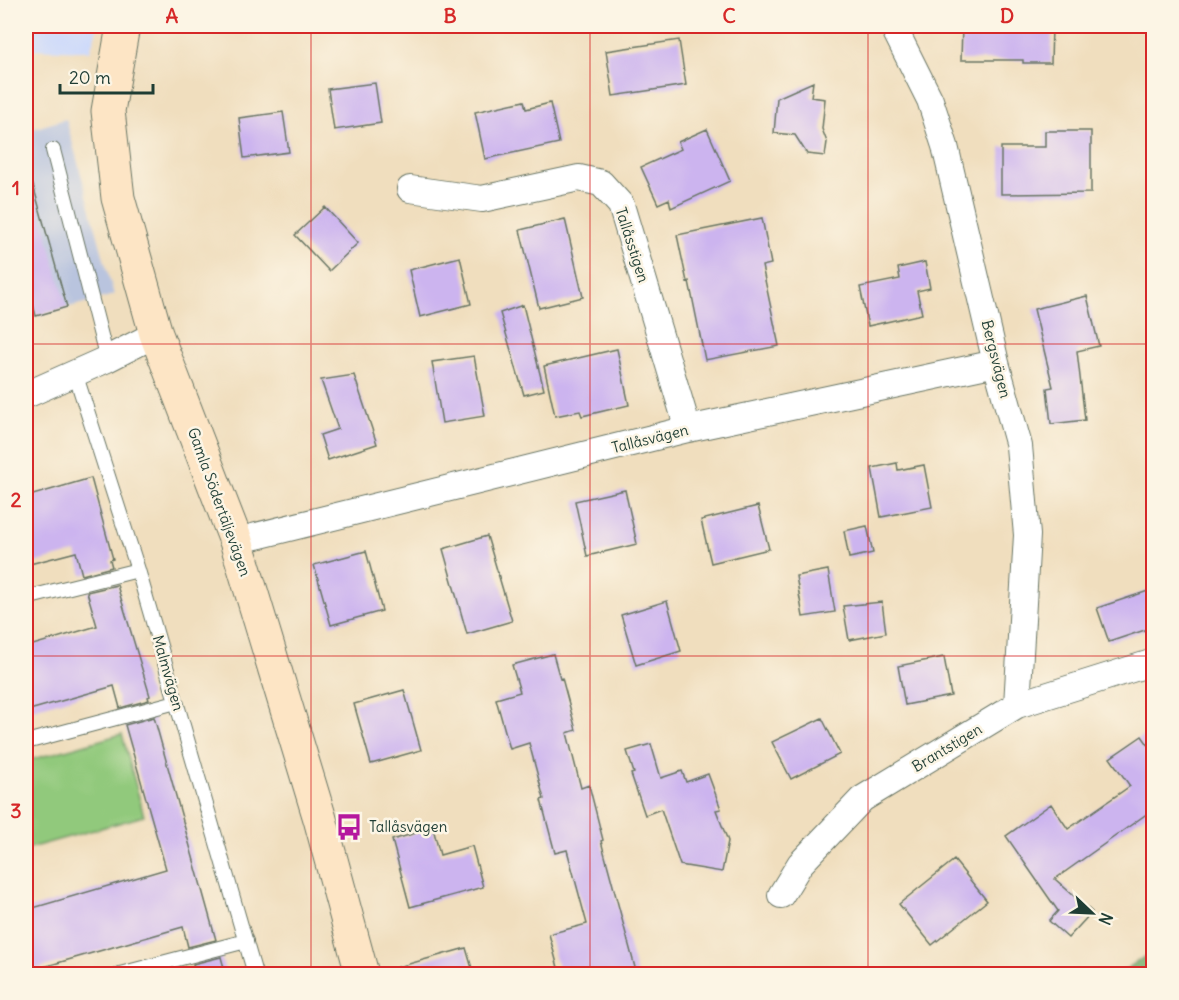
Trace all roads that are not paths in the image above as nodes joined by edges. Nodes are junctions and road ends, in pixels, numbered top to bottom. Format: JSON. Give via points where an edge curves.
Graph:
{"nodes":[{"id":1,"x":123,"y":26,"type":"edge"},
{"id":2,"x":893,"y":26,"type":"edge"},
{"id":3,"x":53,"y":150,"type":"dead end"},
{"id":4,"x":410,"y":189,"type":"dead end"},
{"id":5,"x":156,"y":334,"type":"junction"},
{"id":6,"x":107,"y":359,"type":"junction"},
{"id":7,"x":996,"y":363,"type":"junction"},
{"id":8,"x":75,"y":373,"type":"junction"},
{"id":9,"x":26,"y":395,"type":"edge"},
{"id":10,"x":688,"y":429,"type":"junction"},
{"id":11,"x":236,"y":541,"type":"junction"},
{"id":12,"x":138,"y":570,"type":"junction"},
{"id":13,"x":26,"y":598,"type":"edge"},
{"id":14,"x":1154,"y":662,"type":"edge"},
{"id":15,"x":176,"y":702,"type":"junction"},
{"id":16,"x":1017,"y":705,"type":"junction"},
{"id":17,"x":26,"y":742,"type":"edge"},
{"id":18,"x":781,"y":895,"type":"dead end"},
{"id":19,"x":246,"y":941,"type":"junction"},
{"id":20,"x":120,"y":975,"type":"edge"},
{"id":21,"x":255,"y":975,"type":"edge"},
{"id":22,"x":362,"y":975,"type":"edge"}],
"edges":[{"from":1,"to":5,"type":"street","name":"Gamla Södertäljevägen","via":[[108,111],[118,198]]},
{"from":2,"to":7,"type":"street","name":"Bergsvägen","via":[[930,100],[945,146]]},
{"from":3,"to":6,"type":"lane"},
{"from":4,"to":10,"type":"street","name":"Tallåsstigen","via":[[483,199],[579,178],[601,183],[621,205]]},
{"from":5,"to":6,"type":"street"},
{"from":5,"to":11,"type":"street","name":"Gamla Södertäljevägen"},
{"from":6,"to":8,"type":"street"},
{"from":7,"to":10,"type":"street","name":"Tallåsvägen"},
{"from":7,"to":16,"type":"street","name":"Bergsvägen","via":[[1019,446],[1027,535]]},
{"from":8,"to":9,"type":"street"},
{"from":8,"to":12,"type":"lane","name":"Malmvägen"},
{"from":10,"to":11,"type":"street","name":"Tallåsvägen"},
{"from":11,"to":22,"type":"street","name":"Gamla Södertäljevägen","via":[[320,819]]},
{"from":12,"to":13,"type":"lane"},
{"from":12,"to":15,"type":"lane","name":"Malmvägen"},
{"from":14,"to":16,"type":"street","name":"Brantstigen"},
{"from":15,"to":17,"type":"lane"},
{"from":15,"to":19,"type":"lane","name":"Malmvägen"},
{"from":16,"to":18,"type":"street","name":"Brantstigen","via":[[862,799],[800,864]]},
{"from":19,"to":20,"type":"lane"},
{"from":19,"to":21,"type":"lane","name":"Malmvägen"}]}
